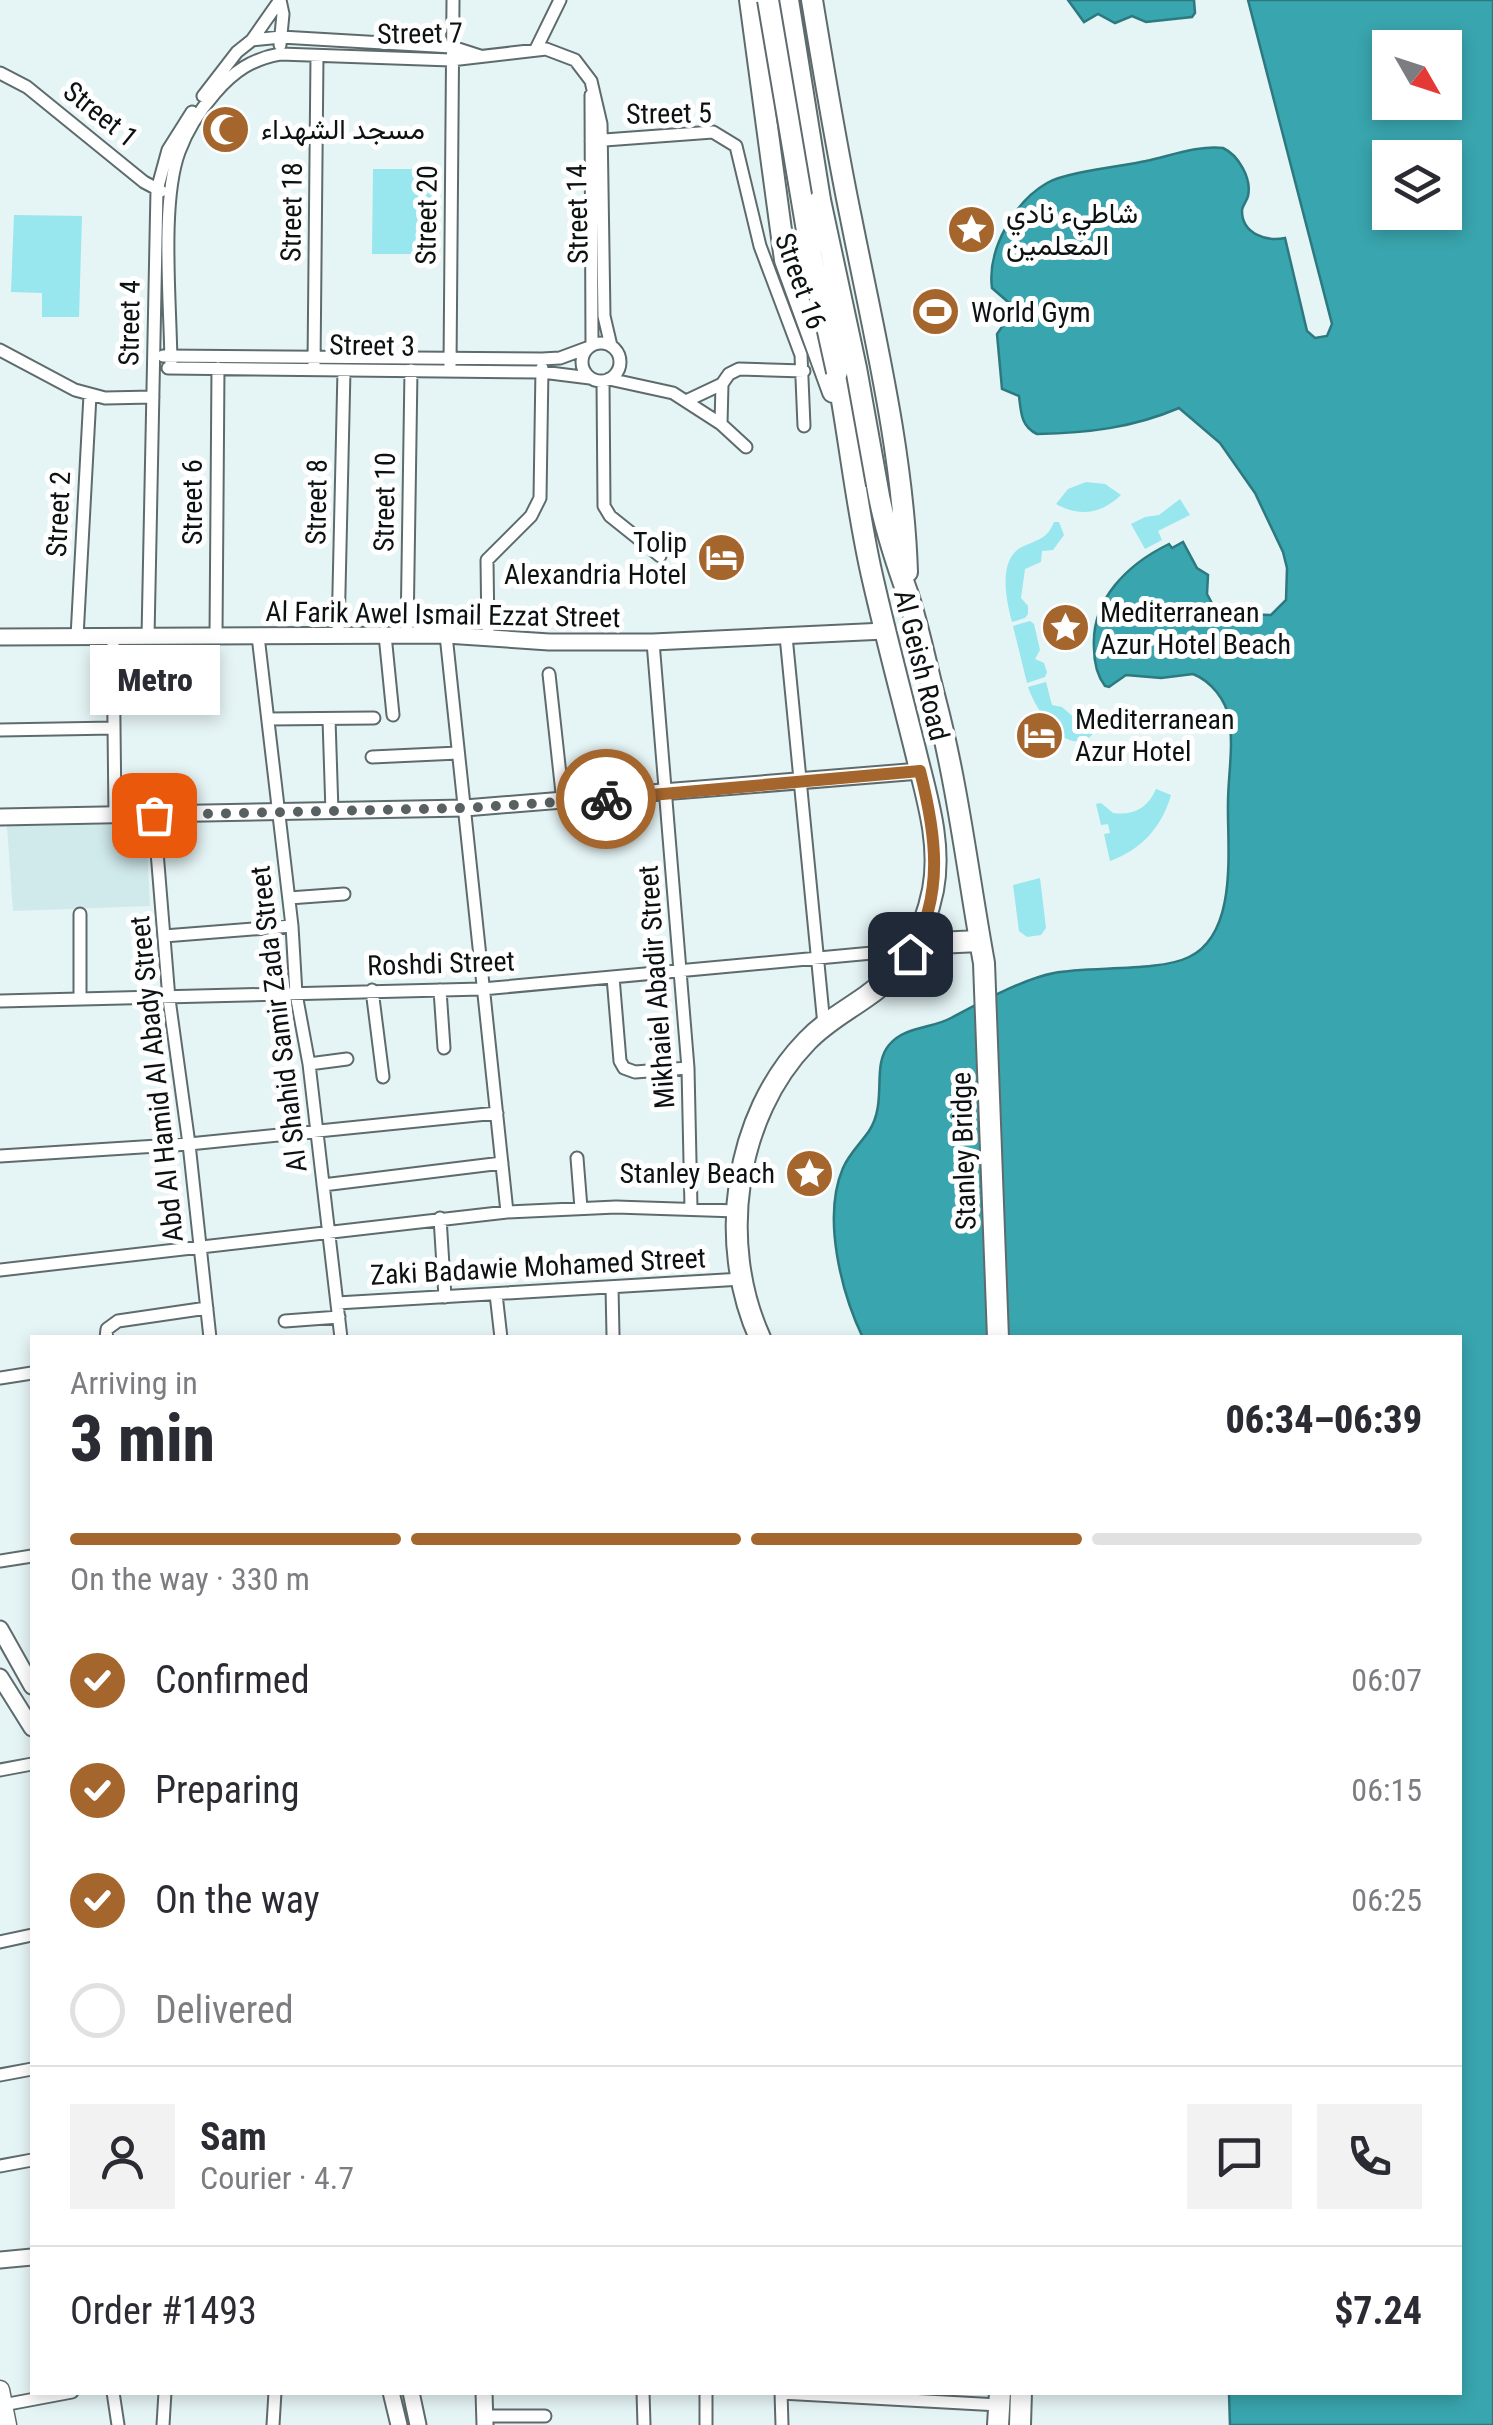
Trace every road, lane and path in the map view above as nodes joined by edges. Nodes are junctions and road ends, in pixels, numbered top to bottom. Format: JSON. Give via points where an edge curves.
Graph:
{"nodes":[{"id":1,"x":280,"y":0,"type":"edge"},
{"id":2,"x":453,"y":0,"type":"edge"},
{"id":3,"x":560,"y":0,"type":"edge"},
{"id":4,"x":750,"y":0,"type":"edge"},
{"id":5,"x":768,"y":0,"type":"edge"},
{"id":6,"x":788,"y":0,"type":"edge"},
{"id":7,"x":812,"y":0,"type":"edge"},
{"id":8,"x":281,"y":37,"type":"junction"},
{"id":9,"x":252,"y":40,"type":"junction"},
{"id":10,"x":536,"y":49,"type":"junction"},
{"id":11,"x":280,"y":54,"type":"junction"},
{"id":12,"x":452,"y":54,"type":"junction"},
{"id":13,"x":317,"y":56,"type":"junction"},
{"id":14,"x":480,"y":56,"type":"joint"},
{"id":15,"x":0,"y":73,"type":"edge"},
{"id":16,"x":596,"y":141,"type":"junction"},
{"id":17,"x":740,"y":154,"type":"joint"},
{"id":18,"x":157,"y":190,"type":"junction"},
{"id":19,"x":170,"y":194,"type":"junction"},
{"id":20,"x":852,"y":223,"type":"junction"},
{"id":21,"x":782,"y":238,"type":"junction"},
{"id":22,"x":612,"y":346,"type":"junction"},
{"id":23,"x":590,"y":347,"type":"junction"},
{"id":24,"x":0,"y":350,"type":"edge"},
{"id":25,"x":153,"y":362,"type":"junction"},
{"id":26,"x":171,"y":362,"type":"junction"},
{"id":27,"x":244,"y":363,"type":"junction"},
{"id":28,"x":314,"y":364,"type":"junction"},
{"id":29,"x":450,"y":365,"type":"junction"},
{"id":30,"x":542,"y":366,"type":"junction"},
{"id":31,"x":218,"y":368,"type":"junction"},
{"id":32,"x":344,"y":370,"type":"junction"},
{"id":33,"x":411,"y":370,"type":"junction"},
{"id":34,"x":804,"y":371,"type":"junction"},
{"id":35,"x":601,"y":379,"type":"junction"},
{"id":36,"x":722,"y":384,"type":"junction"},
{"id":37,"x":90,"y":395,"type":"junction"},
{"id":38,"x":153,"y":397,"type":"junction"},
{"id":39,"x":686,"y":400,"type":"junction"},
{"id":40,"x":722,"y":424,"type":"junction"},
{"id":41,"x":845,"y":425,"type":"junction"},
{"id":42,"x":804,"y":426,"type":"dead end"},
{"id":43,"x":746,"y":448,"type":"dead end"},
{"id":44,"x":660,"y":556,"type":"dead end"},
{"id":45,"x":907,"y":594,"type":"junction"},
{"id":46,"x":885,"y":631,"type":"junction"},
{"id":47,"x":338,"y":635,"type":"junction"},
{"id":48,"x":386,"y":635,"type":"junction"},
{"id":49,"x":407,"y":635,"type":"junction"},
{"id":50,"x":446,"y":635,"type":"junction"},
{"id":51,"x":113,"y":636,"type":"junction"},
{"id":52,"x":148,"y":636,"type":"junction"},
{"id":53,"x":216,"y":636,"type":"junction"},
{"id":54,"x":258,"y":636,"type":"junction"},
{"id":55,"x":786,"y":636,"type":"junction"},
{"id":56,"x":0,"y":637,"type":"edge"},
{"id":57,"x":76,"y":637,"type":"junction"},
{"id":58,"x":488,"y":637,"type":"junction"},
{"id":59,"x":653,"y":642,"type":"junction"},
{"id":60,"x":548,"y":674,"type":"dead end"},
{"id":61,"x":393,"y":716,"type":"dead end"},
{"id":62,"x":374,"y":718,"type":"dead end"},
{"id":63,"x":329,"y":719,"type":"junction"},
{"id":64,"x":268,"y":720,"type":"junction"},
{"id":65,"x":114,"y":728,"type":"junction"},
{"id":66,"x":0,"y":730,"type":"edge"},
{"id":67,"x":458,"y":753,"type":"junction"},
{"id":68,"x":372,"y":756,"type":"dead end"},
{"id":69,"x":920,"y":771,"type":"junction"},
{"id":70,"x":800,"y":782,"type":"junction"},
{"id":71,"x":668,"y":794,"type":"junction"},
{"id":72,"x":563,"y":802,"type":"junction"},
{"id":73,"x":465,"y":808,"type":"junction"},
{"id":74,"x":332,"y":812,"type":"junction"},
{"id":75,"x":279,"y":813,"type":"junction"},
{"id":76,"x":114,"y":815,"type":"junction"},
{"id":77,"x":154,"y":815,"type":"junction"},
{"id":78,"x":0,"y":817,"type":"edge"},
{"id":79,"x":344,"y":894,"type":"dead end"},
{"id":80,"x":289,"y":898,"type":"junction"},
{"id":81,"x":80,"y":914,"type":"dead end"},
{"id":82,"x":292,"y":926,"type":"junction"},
{"id":83,"x":164,"y":936,"type":"junction"},
{"id":84,"x":979,"y":941,"type":"junction"},
{"id":85,"x":883,"y":952,"type":"dead end"},
{"id":86,"x":910,"y":954,"type":"junction"},
{"id":87,"x":816,"y":958,"type":"junction"},
{"id":88,"x":979,"y":964,"type":"junction"},
{"id":89,"x":681,"y":968,"type":"junction"},
{"id":90,"x":613,"y":977,"type":"junction"},
{"id":91,"x":482,"y":989,"type":"junction"},
{"id":92,"x":372,"y":990,"type":"junction"},
{"id":93,"x":440,"y":990,"type":"junction"},
{"id":94,"x":296,"y":994,"type":"junction"},
{"id":95,"x":169,"y":998,"type":"junction"},
{"id":96,"x":80,"y":999,"type":"junction"},
{"id":97,"x":0,"y":1001,"type":"edge"},
{"id":98,"x":824,"y":1025,"type":"junction"},
{"id":99,"x":444,"y":1048,"type":"dead end"},
{"id":100,"x":347,"y":1059,"type":"dead end"},
{"id":101,"x":309,"y":1064,"type":"junction"},
{"id":102,"x":688,"y":1068,"type":"junction"},
{"id":103,"x":383,"y":1078,"type":"dead end"},
{"id":104,"x":497,"y":1113,"type":"junction"},
{"id":105,"x":317,"y":1132,"type":"junction"},
{"id":106,"x":190,"y":1144,"type":"junction"},
{"id":107,"x":0,"y":1156,"type":"edge"},
{"id":108,"x":577,"y":1158,"type":"dead end"},
{"id":109,"x":502,"y":1163,"type":"junction"},
{"id":110,"x":323,"y":1185,"type":"junction"},
{"id":111,"x":580,"y":1208,"type":"junction"},
{"id":112,"x":691,"y":1208,"type":"junction"},
{"id":113,"x":737,"y":1211,"type":"junction"},
{"id":114,"x":507,"y":1212,"type":"junction"},
{"id":115,"x":440,"y":1218,"type":"junction"},
{"id":116,"x":329,"y":1234,"type":"junction"},
{"id":117,"x":201,"y":1248,"type":"junction"},
{"id":118,"x":0,"y":1270,"type":"edge"},
{"id":119,"x":742,"y":1279,"type":"junction"},
{"id":120,"x":612,"y":1287,"type":"junction"},
{"id":121,"x":496,"y":1294,"type":"junction"},
{"id":122,"x":444,"y":1297,"type":"junction"},
{"id":123,"x":207,"y":1308,"type":"junction"},
{"id":124,"x":338,"y":1310,"type":"junction"},
{"id":125,"x":285,"y":1321,"type":"dead end"},
{"id":126,"x":107,"y":1335,"type":"edge"},
{"id":127,"x":210,"y":1335,"type":"edge"},
{"id":128,"x":341,"y":1335,"type":"edge"},
{"id":129,"x":501,"y":1335,"type":"edge"},
{"id":130,"x":613,"y":1335,"type":"dead end"},
{"id":131,"x":759,"y":1335,"type":"edge"},
{"id":132,"x":984,"y":1335,"type":"edge"},
{"id":133,"x":998,"y":1335,"type":"edge"},
{"id":134,"x":30,"y":1373,"type":"edge"},
{"id":135,"x":0,"y":1378,"type":"edge"},
{"id":136,"x":30,"y":1556,"type":"edge"},
{"id":137,"x":1,"y":1557,"type":"edge"},
{"id":138,"x":0,"y":1628,"type":"edge"},
{"id":139,"x":26,"y":1664,"type":"edge"},
{"id":140,"x":0,"y":1678,"type":"edge"},
{"id":141,"x":30,"y":1725,"type":"edge"},
{"id":142,"x":30,"y":1764,"type":"edge"},
{"id":143,"x":0,"y":1770,"type":"edge"},
{"id":144,"x":30,"y":1934,"type":"edge"},
{"id":145,"x":0,"y":1942,"type":"edge"},
{"id":146,"x":30,"y":2069,"type":"edge"},
{"id":147,"x":0,"y":2075,"type":"edge"},
{"id":148,"x":30,"y":2160,"type":"edge"},
{"id":149,"x":0,"y":2166,"type":"edge"},
{"id":150,"x":30,"y":2257,"type":"edge"},
{"id":151,"x":0,"y":2260,"type":"edge"},
{"id":152,"x":30,"y":2395,"type":"edge"},
{"id":153,"x":113,"y":2395,"type":"edge"},
{"id":154,"x":165,"y":2395,"type":"edge"},
{"id":155,"x":275,"y":2395,"type":"edge"},
{"id":156,"x":393,"y":2395,"type":"edge"},
{"id":157,"x":412,"y":2395,"type":"edge"},
{"id":158,"x":643,"y":2395,"type":"edge"},
{"id":159,"x":706,"y":2395,"type":"edge"},
{"id":160,"x":781,"y":2395,"type":"edge"},
{"id":161,"x":812,"y":2395,"type":"edge"},
{"id":162,"x":1021,"y":2395,"type":"edge"},
{"id":163,"x":2,"y":2397,"type":"edge"},
{"id":164,"x":999,"y":2407,"type":"edge"},
{"id":165,"x":545,"y":2416,"type":"dead end"},
{"id":166,"x":484,"y":2420,"type":"edge"},
{"id":167,"x":7,"y":2425,"type":"edge"},
{"id":168,"x":118,"y":2425,"type":"edge"},
{"id":169,"x":164,"y":2425,"type":"edge"},
{"id":170,"x":274,"y":2425,"type":"edge"},
{"id":171,"x":399,"y":2425,"type":"edge"},
{"id":172,"x":418,"y":2425,"type":"edge"},
{"id":173,"x":644,"y":2425,"type":"edge"},
{"id":174,"x":706,"y":2425,"type":"edge"},
{"id":175,"x":782,"y":2425,"type":"edge"},
{"id":176,"x":1020,"y":2425,"type":"edge"}],
"edges":[{"from":1,"to":8,"type":"street"},
{"from":1,"to":9,"type":"street","name":"Street 4"},
{"from":2,"to":12,"type":"street","name":"Street 20"},
{"from":3,"to":10,"type":"street"},
{"from":4,"to":21,"type":"highway"},
{"from":5,"to":41,"type":"highway","name":"Al Geish Road","bridge":true},
{"from":6,"to":45,"type":"highway","name":"Al Geish Road","bridge":true,"via":[[877,485]]},
{"from":7,"to":20,"type":"highway"},
{"from":8,"to":9,"type":"street"},
{"from":8,"to":11,"type":"street"},
{"from":8,"to":12,"type":"street","name":"Street 7"},
{"from":9,"to":18,"type":"street","name":"Street 4","via":[[181,128]]},
{"from":10,"to":14,"type":"street","name":"Street 14"},
{"from":10,"to":16,"type":"street","name":"Street 14","via":[[575,60],[590,81],[598,102]]},
{"from":11,"to":13,"type":"street","name":"Street 7"},
{"from":11,"to":19,"type":"street","name":"Street 4","via":[[241,68],[211,98],[179,152]]},
{"from":12,"to":13,"type":"street","name":"Street 7"},
{"from":12,"to":14,"type":"street","name":"Street 7"},
{"from":12,"to":29,"type":"street","name":"Street 20"},
{"from":13,"to":28,"type":"street","name":"Street 18"},
{"from":15,"to":18,"type":"street","name":"Street 1"},
{"from":16,"to":17,"type":"street","name":"Street 5","via":[[712,132]]},
{"from":16,"to":22,"type":"street","name":"Street 14","via":[[604,316]]},
{"from":16,"to":23,"type":"street","name":"Street 14"},
{"from":17,"to":34,"type":"street","name":"Street 16","via":[[760,246]]},
{"from":18,"to":19,"type":"street","name":"Street 1"},
{"from":18,"to":25,"type":"street","name":"Street 4"},
{"from":19,"to":26,"type":"street","name":"Street 4"},
{"from":20,"to":21,"type":"highway","via":[[836,218],[795,226]]},
{"from":20,"to":45,"type":"highway","via":[[881,366]]},
{"from":21,"to":41,"type":"highway"},
{"from":22,"to":23,"type":"street","name":"Street 3"},
{"from":22,"to":35,"type":"street","name":"Street 14","via":[[620,363]]},
{"from":23,"to":30,"type":"street","name":"Street 3"},
{"from":23,"to":35,"type":"street","name":"Street 14","via":[[582,367]]},
{"from":24,"to":37,"type":"street"},
{"from":25,"to":26,"type":"street","name":"Street 3"},
{"from":25,"to":38,"type":"street","name":"Street 4"},
{"from":26,"to":27,"type":"street","name":"Street 3"},
{"from":26,"to":31,"type":"street","name":"Street 3"},
{"from":27,"to":28,"type":"street","name":"Street 3"},
{"from":27,"to":31,"type":"street","name":"Street 3"},
{"from":28,"to":29,"type":"street","name":"Street 3"},
{"from":28,"to":32,"type":"street","name":"Street 3"},
{"from":29,"to":30,"type":"street","name":"Street 3"},
{"from":29,"to":33,"type":"street","name":"Street 3"},
{"from":30,"to":35,"type":"street","name":"Street 3"},
{"from":30,"to":58,"type":"street","via":[[540,498],[531,516],[486,560]]},
{"from":31,"to":53,"type":"street","name":"Street 6"},
{"from":32,"to":33,"type":"street","name":"Street 3"},
{"from":32,"to":47,"type":"street","name":"Street 8"},
{"from":33,"to":49,"type":"street","name":"Street 10"},
{"from":34,"to":36,"type":"street","via":[[739,369]]},
{"from":34,"to":42,"type":"street","name":"Street 16"},
{"from":35,"to":39,"type":"street","name":"Street 3"},
{"from":35,"to":44,"type":"street","via":[[604,506]]},
{"from":36,"to":39,"type":"street"},
{"from":36,"to":40,"type":"street"},
{"from":37,"to":38,"type":"street"},
{"from":37,"to":57,"type":"street","name":"Street 2"},
{"from":38,"to":52,"type":"street","name":"Street 4"},
{"from":39,"to":40,"type":"street","name":"Street 3"},
{"from":40,"to":43,"type":"street","name":"Street 3"},
{"from":41,"to":46,"type":"highway","name":"Al Geish Road"},
{"from":45,"to":84,"type":"highway","name":"Al Geish Road","via":[[954,781]]},
{"from":46,"to":55,"type":"street","name":"Al Farik Awel Ismail Ezzat Street"},
{"from":46,"to":69,"type":"highway","name":"Al Geish Road"},
{"from":47,"to":48,"type":"street","name":"Al Farik Awel Ismail Ezzat Street"},
{"from":47,"to":54,"type":"street","name":"Al Farik Awel Ismail Ezzat Street"},
{"from":48,"to":49,"type":"street","name":"Al Farik Awel Ismail Ezzat Street"},
{"from":48,"to":61,"type":"street"},
{"from":49,"to":50,"type":"street","name":"Al Farik Awel Ismail Ezzat Street"},
{"from":50,"to":58,"type":"street","name":"Al Farik Awel Ismail Ezzat Street"},
{"from":50,"to":67,"type":"street"},
{"from":51,"to":52,"type":"street","name":"Al Farik Awel Ismail Ezzat Street"},
{"from":51,"to":57,"type":"street","name":"Al Farik Awel Ismail Ezzat Street"},
{"from":51,"to":65,"type":"street"},
{"from":52,"to":53,"type":"street","name":"Al Farik Awel Ismail Ezzat Street"},
{"from":53,"to":54,"type":"street","name":"Al Farik Awel Ismail Ezzat Street"},
{"from":54,"to":64,"type":"street","name":"Al Shahid Samir Zada Street"},
{"from":55,"to":59,"type":"street","name":"Al Farik Awel Ismail Ezzat Street"},
{"from":55,"to":70,"type":"street"},
{"from":56,"to":57,"type":"street","name":"Al Farik Awel Ismail Ezzat Street"},
{"from":58,"to":59,"type":"street","name":"Al Farik Awel Ismail Ezzat Street"},
{"from":59,"to":71,"type":"street","name":"Mikhaiel Abadir Street"},
{"from":60,"to":72,"type":"street"},
{"from":62,"to":63,"type":"street"},
{"from":63,"to":64,"type":"street"},
{"from":63,"to":74,"type":"street"},
{"from":64,"to":75,"type":"street","name":"Al Shahid Samir Zada Street"},
{"from":65,"to":66,"type":"street"},
{"from":65,"to":76,"type":"street"},
{"from":67,"to":68,"type":"street"},
{"from":67,"to":73,"type":"street"},
{"from":69,"to":70,"type":"street"},
{"from":69,"to":86,"type":"highway","name":"Al Geish Road","via":[[936,855],[934,886]]},
{"from":70,"to":71,"type":"street"},
{"from":70,"to":87,"type":"street"},
{"from":71,"to":72,"type":"street"},
{"from":71,"to":89,"type":"street","name":"Mikhaiel Abadir Street"},
{"from":72,"to":73,"type":"street"},
{"from":73,"to":74,"type":"street"},
{"from":73,"to":91,"type":"street"},
{"from":74,"to":75,"type":"street"},
{"from":75,"to":77,"type":"street"},
{"from":75,"to":80,"type":"street","name":"Al Shahid Samir Zada Street"},
{"from":76,"to":77,"type":"street"},
{"from":76,"to":78,"type":"street"},
{"from":77,"to":83,"type":"street","name":"Abd Al Hamid Al Abady Street"},
{"from":79,"to":80,"type":"street"},
{"from":80,"to":82,"type":"street","name":"Al Shahid Samir Zada Street"},
{"from":81,"to":96,"type":"street"},
{"from":82,"to":83,"type":"street"},
{"from":82,"to":94,"type":"street","name":"Al Shahid Samir Zada Street"},
{"from":83,"to":95,"type":"street","name":"Abd Al Hamid Al Abady Street"},
{"from":84,"to":86,"type":"highway","via":[[937,943]]},
{"from":84,"to":88,"type":"highway","name":"Al Geish Road"},
{"from":85,"to":87,"type":"street","name":"Roshdi Street"},
{"from":86,"to":98,"type":"highway","name":"Al Geish Road","via":[[888,980]]},
{"from":87,"to":89,"type":"street","name":"Roshdi Street"},
{"from":87,"to":98,"type":"street"},
{"from":88,"to":132,"type":"highway","name":"Stanley Bridge"},
{"from":88,"to":133,"type":"highway","name":"Stanley Bridge"},
{"from":89,"to":90,"type":"street","name":"Roshdi Street"},
{"from":89,"to":102,"type":"street","name":"Mikhaiel Abadir Street"},
{"from":90,"to":91,"type":"street","name":"Roshdi Street"},
{"from":90,"to":102,"type":"street","via":[[624,1068]]},
{"from":91,"to":93,"type":"street","name":"Roshdi Street"},
{"from":91,"to":104,"type":"street"},
{"from":92,"to":93,"type":"street","name":"Roshdi Street"},
{"from":92,"to":94,"type":"street","name":"Roshdi Street"},
{"from":92,"to":103,"type":"street"},
{"from":93,"to":99,"type":"street"},
{"from":94,"to":95,"type":"street","name":"Roshdi Street"},
{"from":94,"to":101,"type":"street","name":"Al Shahid Samir Zada Street"},
{"from":95,"to":96,"type":"street","name":"Roshdi Street"},
{"from":95,"to":106,"type":"street","name":"Abd Al Hamid Al Abady Street"},
{"from":96,"to":97,"type":"street","name":"Roshdi Street"},
{"from":98,"to":113,"type":"highway","name":"Al Geish Road","via":[[788,1063],[762,1109],[744,1158]]},
{"from":100,"to":101,"type":"street"},
{"from":101,"to":105,"type":"street","name":"Al Shahid Samir Zada Street"},
{"from":102,"to":112,"type":"street","name":"Mikhaiel Abadir Street"},
{"from":104,"to":105,"type":"street"},
{"from":104,"to":109,"type":"street"},
{"from":105,"to":106,"type":"street"},
{"from":105,"to":110,"type":"street","name":"Al Shahid Samir Zada Street"},
{"from":106,"to":107,"type":"street"},
{"from":106,"to":117,"type":"street","name":"Abd Al Hamid Al Abady Street"},
{"from":108,"to":111,"type":"street"},
{"from":109,"to":110,"type":"street"},
{"from":109,"to":114,"type":"street"},
{"from":110,"to":116,"type":"street","name":"Al Shahid Samir Zada Street"},
{"from":111,"to":112,"type":"street"},
{"from":111,"to":114,"type":"street"},
{"from":112,"to":113,"type":"street"},
{"from":113,"to":119,"type":"highway","name":"Al Geish Road"},
{"from":114,"to":115,"type":"street"},
{"from":115,"to":116,"type":"street"},
{"from":115,"to":122,"type":"street"},
{"from":116,"to":117,"type":"street"},
{"from":116,"to":124,"type":"street","name":"Al Shahid Samir Zada Street"},
{"from":117,"to":118,"type":"street"},
{"from":117,"to":123,"type":"street","name":"Abd Al Hamid Al Abady Street"},
{"from":119,"to":120,"type":"street","name":"Zaki Badawie Mohamed Street"},
{"from":119,"to":131,"type":"highway","name":"Al Geish Road"},
{"from":120,"to":121,"type":"street","name":"Zaki Badawie Mohamed Street"},
{"from":120,"to":130,"type":"street"},
{"from":121,"to":122,"type":"street","name":"Zaki Badawie Mohamed Street"},
{"from":121,"to":129,"type":"street"},
{"from":122,"to":124,"type":"street","name":"Zaki Badawie Mohamed Street"},
{"from":123,"to":126,"type":"street","via":[[118,1321]]},
{"from":123,"to":127,"type":"street","name":"Abd Al Hamid Al Abady Street"},
{"from":124,"to":125,"type":"street","name":"Zaki Badawie Mohamed Street"},
{"from":124,"to":128,"type":"street","name":"Al Shahid Samir Zada Street"},
{"from":134,"to":135,"type":"street"},
{"from":136,"to":137,"type":"street"},
{"from":138,"to":139,"type":"street"},
{"from":140,"to":141,"type":"street"},
{"from":142,"to":143,"type":"street"},
{"from":144,"to":145,"type":"street"},
{"from":146,"to":147,"type":"street"},
{"from":148,"to":149,"type":"street"},
{"from":150,"to":151,"type":"street"},
{"from":152,"to":163,"type":"street"},
{"from":153,"to":168,"type":"street"},
{"from":154,"to":169,"type":"street"},
{"from":155,"to":170,"type":"street"},
{"from":156,"to":171,"type":"street"},
{"from":157,"to":172,"type":"street"},
{"from":158,"to":173,"type":"street"},
{"from":159,"to":174,"type":"street"},
{"from":160,"to":175,"type":"street"},
{"from":161,"to":164,"type":"street"},
{"from":162,"to":176,"type":"highway"},
{"from":163,"to":167,"type":"main road"},
{"from":165,"to":166,"type":"street"}]}
